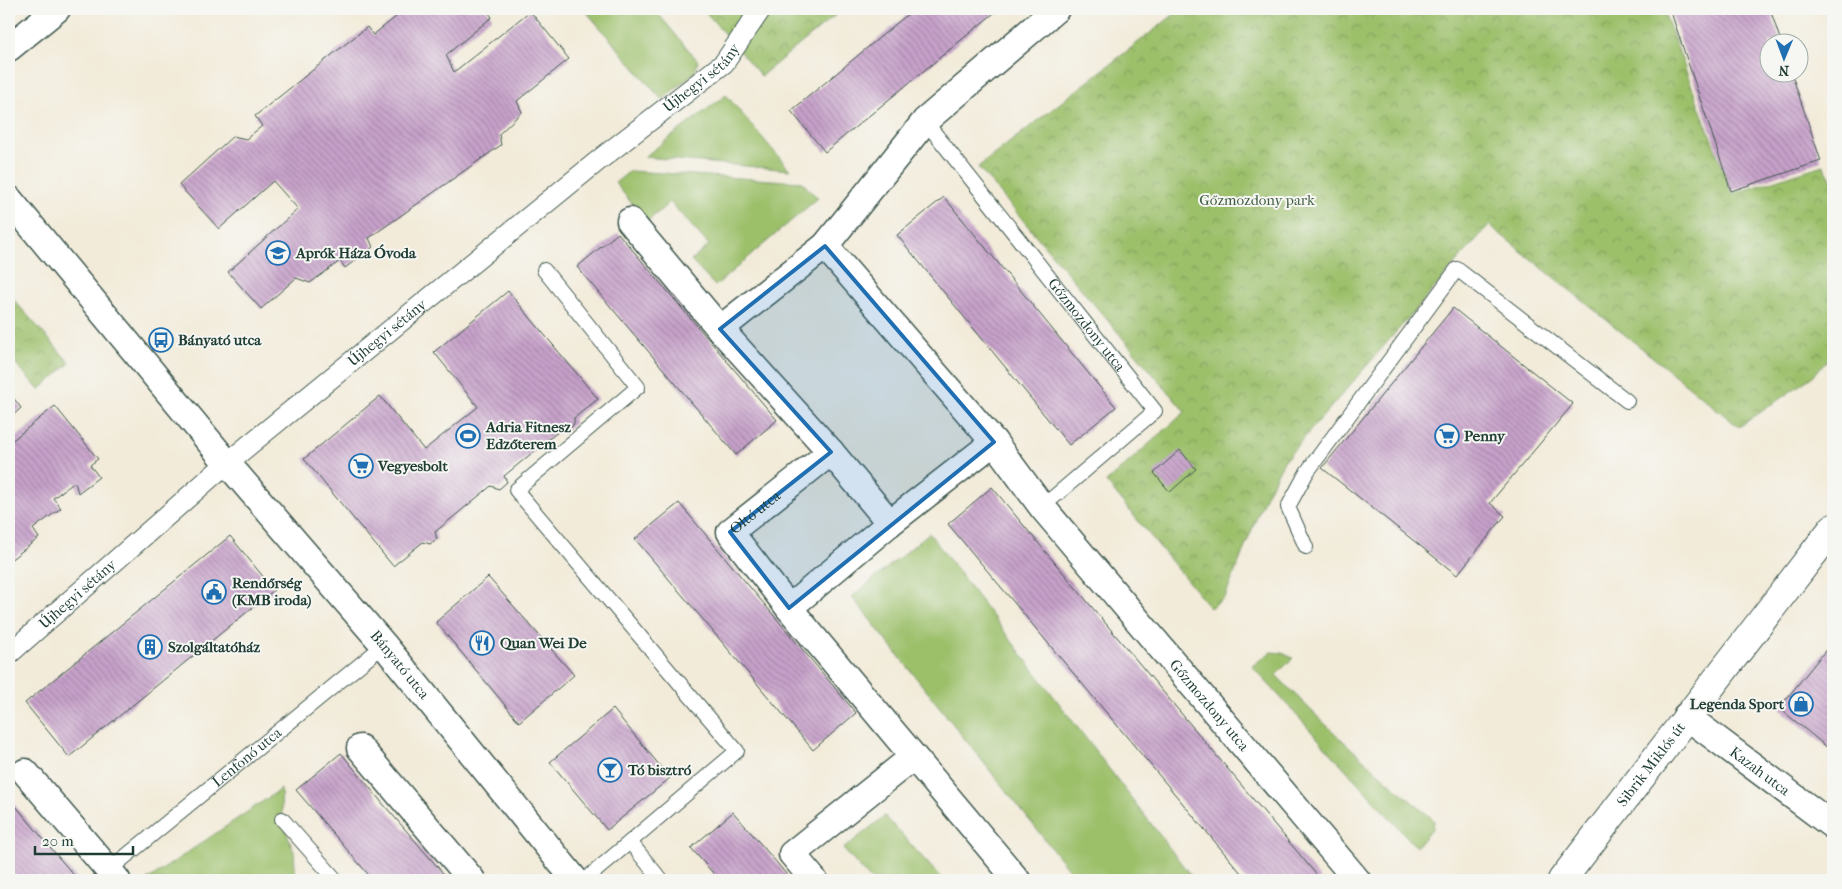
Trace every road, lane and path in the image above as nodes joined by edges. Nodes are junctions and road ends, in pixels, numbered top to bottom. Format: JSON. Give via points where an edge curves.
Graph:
{"nodes":[{"id":1,"x":57,"y":9,"type":"edge"},
{"id":2,"x":761,"y":9,"type":"edge"},
{"id":3,"x":1056,"y":9,"type":"edge"},
{"id":4,"x":9,"y":48,"type":"edge"},
{"id":5,"x":925,"y":121,"type":"junction"},
{"id":6,"x":9,"y":199,"type":"edge"},
{"id":7,"x":630,"y":221,"type":"dead end"},
{"id":8,"x":825,"y":246,"type":"junction"},
{"id":9,"x":544,"y":270,"type":"dead end"},
{"id":10,"x":720,"y":329,"type":"junction"},
{"id":11,"x":1627,"y":401,"type":"dead end"},
{"id":12,"x":994,"y":442,"type":"junction"},
{"id":13,"x":831,"y":452,"type":"junction"},
{"id":14,"x":226,"y":462,"type":"junction"},
{"id":15,"x":1042,"y":507,"type":"junction"},
{"id":16,"x":890,"y":523,"type":"junction"},
{"id":17,"x":1833,"y":528,"type":"edge"},
{"id":18,"x":1306,"y":547,"type":"dead end"},
{"id":19,"x":789,"y":608,"type":"junction"},
{"id":20,"x":384,"y":645,"type":"junction"},
{"id":21,"x":9,"y":654,"type":"edge"},
{"id":22,"x":1686,"y":716,"type":"junction"},
{"id":23,"x":360,"y":748,"type":"dead end"},
{"id":24,"x":913,"y":757,"type":"junction"},
{"id":25,"x":25,"y":772,"type":"dead end"},
{"id":26,"x":282,"y":819,"type":"dead end"},
{"id":27,"x":1833,"y":826,"type":"edge"},
{"id":28,"x":630,"y":842,"type":"junction"},
{"id":29,"x":113,"y":875,"type":"edge"},
{"id":30,"x":336,"y":880,"type":"edge"},
{"id":31,"x":472,"y":880,"type":"edge"},
{"id":32,"x":575,"y":880,"type":"edge"},
{"id":33,"x":584,"y":880,"type":"edge"},
{"id":34,"x":661,"y":880,"type":"edge"},
{"id":35,"x":814,"y":880,"type":"edge"},
{"id":36,"x":1017,"y":880,"type":"edge"},
{"id":37,"x":1357,"y":880,"type":"edge"},
{"id":38,"x":1562,"y":880,"type":"edge"}],
"edges":[{"from":1,"to":4,"type":"street"},
{"from":2,"to":14,"type":"street","name":"Újhegyi sétány","via":[[724,63]]},
{"from":3,"to":5,"type":"street"},
{"from":5,"to":8,"type":"street"},
{"from":5,"to":15,"type":"lane","name":"Gőzmozdony utca","via":[[1155,410]]},
{"from":6,"to":14,"type":"street","name":"Bányató utca"},
{"from":7,"to":10,"type":"street"},
{"from":8,"to":10,"type":"street"},
{"from":8,"to":12,"type":"street","name":"Gőzmozdony utca"},
{"from":9,"to":28,"type":"lane","via":[[638,387],[516,490],[737,751]]},
{"from":10,"to":13,"type":"street"},
{"from":11,"to":18,"type":"lane","via":[[1458,269],[1307,472],[1288,507]]},
{"from":12,"to":15,"type":"street","name":"Gőzmozdony utca"},
{"from":12,"to":16,"type":"street"},
{"from":13,"to":16,"type":"street"},
{"from":13,"to":19,"type":"street","name":"Oltó utca","via":[[730,532]]},
{"from":14,"to":20,"type":"street","name":"Bányató utca"},
{"from":14,"to":21,"type":"street","name":"Újhegyi sétány"},
{"from":15,"to":37,"type":"street","name":"Gőzmozdony utca"},
{"from":16,"to":19,"type":"street"},
{"from":17,"to":22,"type":"street","name":"Sibrik Miklós út"},
{"from":19,"to":24,"type":"street","name":"Oltó utca"},
{"from":20,"to":29,"type":"lane","name":"Lenfonó utca"},
{"from":20,"to":32,"type":"street","name":"Bányató utca"},
{"from":22,"to":27,"type":"street","name":"Kazah utca"},
{"from":22,"to":38,"type":"street","name":"Sibrik Miklós út"},
{"from":23,"to":31,"type":"street"},
{"from":24,"to":35,"type":"street","via":[[792,854]]},
{"from":24,"to":36,"type":"street","name":"Oltó utca"},
{"from":25,"to":29,"type":"street","name":"Lenfonó utca"},
{"from":26,"to":30,"type":"lane"},
{"from":28,"to":33,"type":"lane"},
{"from":28,"to":34,"type":"lane"}]}
